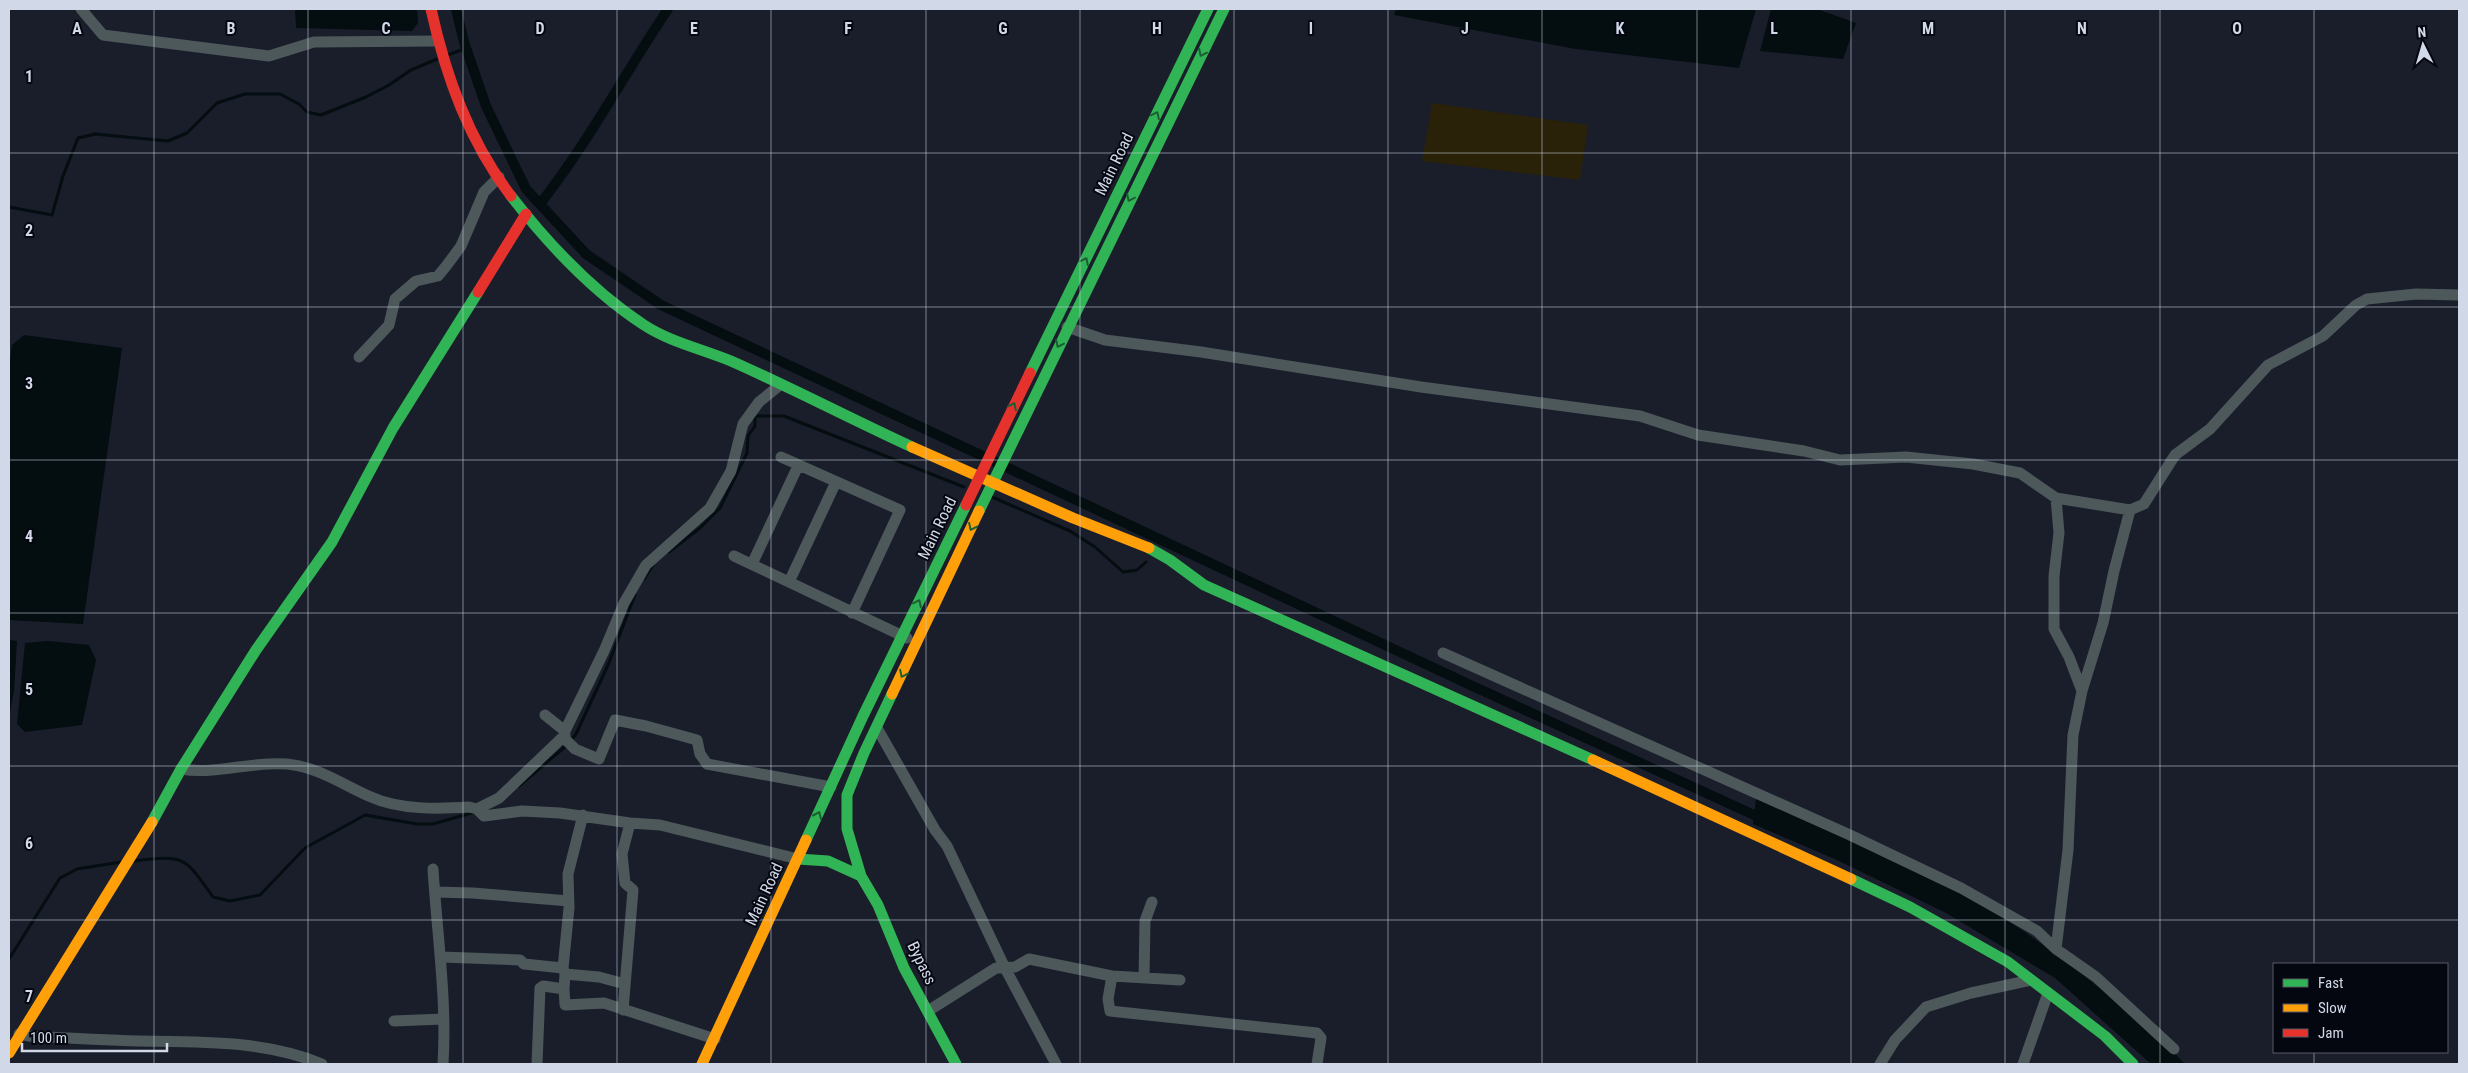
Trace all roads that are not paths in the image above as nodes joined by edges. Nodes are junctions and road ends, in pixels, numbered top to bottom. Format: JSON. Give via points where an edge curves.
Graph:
{"nodes":[{"id":1,"x":81,"y":9,"type":"edge"},
{"id":2,"x":431,"y":9,"type":"edge"},
{"id":3,"x":1208,"y":9,"type":"edge"},
{"id":4,"x":1224,"y":9,"type":"edge"},
{"id":5,"x":436,"y":41,"type":"junction"},
{"id":6,"x":499,"y":177,"type":"junction"},
{"id":7,"x":526,"y":214,"type":"junction"},
{"id":8,"x":2459,"y":295,"type":"edge"},
{"id":9,"x":1067,"y":327,"type":"junction"},
{"id":10,"x":359,"y":357,"type":"dead end"},
{"id":11,"x":780,"y":385,"type":"junction"},
{"id":12,"x":782,"y":457,"type":"dead end"},
{"id":13,"x":798,"y":466,"type":"junction"},
{"id":14,"x":981,"y":475,"type":"junction"},
{"id":15,"x":993,"y":480,"type":"junction"},
{"id":16,"x":836,"y":482,"type":"junction"},
{"id":17,"x":2056,"y":498,"type":"junction"},
{"id":18,"x":2130,"y":510,"type":"junction"},
{"id":19,"x":734,"y":556,"type":"dead end"},
{"id":20,"x":752,"y":564,"type":"junction"},
{"id":21,"x":789,"y":582,"type":"junction"},
{"id":22,"x":852,"y":613,"type":"junction"},
{"id":23,"x":902,"y":636,"type":"junction"},
{"id":24,"x":918,"y":642,"type":"junction"},
{"id":25,"x":1443,"y":653,"type":"dead end"},
{"id":26,"x":2082,"y":691,"type":"junction"},
{"id":27,"x":545,"y":715,"type":"dead end"},
{"id":28,"x":877,"y":728,"type":"junction"},
{"id":29,"x":565,"y":735,"type":"junction"},
{"id":30,"x":864,"y":753,"type":"joint"},
{"id":31,"x":181,"y":769,"type":"junction"},
{"id":32,"x":831,"y":787,"type":"junction"},
{"id":33,"x":480,"y":812,"type":"junction"},
{"id":34,"x":583,"y":815,"type":"junction"},
{"id":35,"x":630,"y":823,"type":"junction"},
{"id":36,"x":798,"y":859,"type":"junction"},
{"id":37,"x":433,"y":869,"type":"dead end"},
{"id":38,"x":860,"y":876,"type":"junction"},
{"id":39,"x":434,"y":892,"type":"junction"},
{"id":40,"x":569,"y":901,"type":"junction"},
{"id":41,"x":1152,"y":902,"type":"dead end"},
{"id":42,"x":2056,"y":949,"type":"junction"},
{"id":43,"x":441,"y":957,"type":"junction"},
{"id":44,"x":1005,"y":968,"type":"junction"},
{"id":45,"x":564,"y":971,"type":"junction"},
{"id":46,"x":1112,"y":976,"type":"junction"},
{"id":47,"x":1144,"y":978,"type":"junction"},
{"id":48,"x":1180,"y":980,"type":"dead end"},
{"id":49,"x":2031,"y":980,"type":"junction"},
{"id":50,"x":625,"y":984,"type":"junction"},
{"id":51,"x":564,"y":989,"type":"junction"},
{"id":52,"x":2048,"y":993,"type":"junction"},
{"id":53,"x":622,"y":1010,"type":"junction"},
{"id":54,"x":928,"y":1011,"type":"junction"},
{"id":55,"x":444,"y":1019,"type":"junction"},
{"id":56,"x":394,"y":1021,"type":"dead end"},
{"id":57,"x":19,"y":1034,"type":"junction"},
{"id":58,"x":715,"y":1039,"type":"junction"},
{"id":59,"x":2174,"y":1049,"type":"dead end"},
{"id":60,"x":9,"y":1052,"type":"edge"},
{"id":61,"x":317,"y":1063,"type":"edge"},
{"id":62,"x":443,"y":1064,"type":"edge"},
{"id":63,"x":537,"y":1064,"type":"edge"},
{"id":64,"x":702,"y":1064,"type":"edge"},
{"id":65,"x":956,"y":1064,"type":"edge"},
{"id":66,"x":1056,"y":1064,"type":"edge"},
{"id":67,"x":1317,"y":1064,"type":"edge"},
{"id":68,"x":1880,"y":1064,"type":"edge"},
{"id":69,"x":2023,"y":1064,"type":"edge"},
{"id":70,"x":2133,"y":1064,"type":"edge"}],
"edges":[{"from":1,"to":5,"type":"street","via":[[103,35],[240,54],[269,56],[314,42]]},
{"from":2,"to":5,"type":"main road"},
{"from":14,"to":3,"type":"main road","name":"Main Road","one_way":true},
{"from":4,"to":9,"type":"main road","name":"Main Road","one_way":true},
{"from":5,"to":6,"type":"main road","via":[[451,89]]},
{"from":6,"to":7,"type":"main road"},
{"from":6,"to":10,"type":"street","via":[[484,192],[461,246],[438,276],[416,281],[395,299],[390,325]]},
{"from":7,"to":11,"type":"main road","via":[[550,245],[592,285],[645,326],[725,358]]},
{"from":7,"to":31,"type":"main road","via":[[393,428],[332,542],[256,650]]},
{"from":8,"to":18,"type":"street","via":[[2416,294],[2367,299],[2356,305],[2323,336],[2268,365],[2210,429],[2175,454],[2144,504]]},
{"from":9,"to":15,"type":"main road","name":"Main Road","one_way":true},
{"from":9,"to":17,"type":"street","via":[[1105,340],[1640,416],[1698,435],[1804,451],[1840,460],[1906,457],[1973,464],[2020,473]]},
{"from":11,"to":14,"type":"main road"},
{"from":11,"to":29,"type":"street","via":[[759,402],[743,424],[731,471],[710,508],[646,565],[624,603]]},
{"from":12,"to":13,"type":"street"},
{"from":13,"to":16,"type":"street"},
{"from":13,"to":20,"type":"street"},
{"from":14,"to":15,"type":"main road"},
{"from":23,"to":14,"type":"main road","name":"Main Road","one_way":true},
{"from":15,"to":24,"type":"main road","name":"Main Road","one_way":true},
{"from":15,"to":49,"type":"main road","via":[[1121,539],[1151,548],[1204,585],[1742,827],[1848,878],[2008,962]]},
{"from":16,"to":21,"type":"street"},
{"from":16,"to":22,"type":"street","via":[[900,510]]},
{"from":17,"to":18,"type":"street"},
{"from":17,"to":26,"type":"street","via":[[2059,534],[2054,576],[2054,629]]},
{"from":18,"to":26,"type":"street","via":[[2104,623]]},
{"from":19,"to":20,"type":"street"},
{"from":20,"to":21,"type":"street"},
{"from":21,"to":22,"type":"street"},
{"from":22,"to":23,"type":"street"},
{"from":23,"to":24,"type":"street"},
{"from":23,"to":32,"type":"main road","name":"Main Road"},
{"from":24,"to":28,"type":"main road","name":"Main Road","one_way":true},
{"from":25,"to":42,"type":"street","via":[[1961,888],[2037,931]]},
{"from":26,"to":42,"type":"street","via":[[2073,735],[2068,850]]},
{"from":27,"to":29,"type":"street"},
{"from":28,"to":30,"type":"main road","name":"Main Road"},
{"from":28,"to":44,"type":"street","via":[[947,846]]},
{"from":29,"to":32,"type":"street","via":[[575,749],[599,759],[615,720],[646,726],[697,740],[700,754],[713,766]]},
{"from":29,"to":33,"type":"street"},
{"from":30,"to":38,"type":"main road","name":"Bypass","via":[[847,795],[845,812]]},
{"from":31,"to":33,"type":"street","via":[[201,772],[288,764],[329,775],[373,798],[412,807],[469,807]]},
{"from":31,"to":57,"type":"main road","via":[[146,833]]},
{"from":36,"to":32,"type":"main road","name":"Main Road","one_way":true},
{"from":33,"to":34,"type":"street"},
{"from":34,"to":35,"type":"street"},
{"from":34,"to":40,"type":"street","via":[[568,874]]},
{"from":35,"to":36,"type":"street","via":[[660,825]]},
{"from":35,"to":50,"type":"street","via":[[622,854],[625,883],[633,890]]},
{"from":36,"to":38,"type":"main road","via":[[828,861]]},
{"from":36,"to":58,"type":"main road","name":"Main Road"},
{"from":37,"to":39,"type":"street"},
{"from":38,"to":54,"type":"main road","name":"Bypass","via":[[878,905],[904,968]]},
{"from":39,"to":40,"type":"street","via":[[473,892]]},
{"from":39,"to":43,"type":"street"},
{"from":40,"to":45,"type":"street"},
{"from":41,"to":47,"type":"street","via":[[1145,921]]},
{"from":42,"to":59,"type":"street","via":[[2096,977]]},
{"from":43,"to":45,"type":"street","via":[[520,960],[524,964]]},
{"from":43,"to":55,"type":"street"},
{"from":44,"to":46,"type":"street","via":[[1015,967],[1029,959]]},
{"from":44,"to":54,"type":"street","via":[[996,968]]},
{"from":44,"to":66,"type":"street"},
{"from":45,"to":50,"type":"street"},
{"from":45,"to":51,"type":"street"},
{"from":46,"to":47,"type":"street"},
{"from":46,"to":67,"type":"street","via":[[1108,999],[1110,1011],[1317,1033],[1322,1038]]},
{"from":47,"to":48,"type":"street"},
{"from":49,"to":52,"type":"main road"},
{"from":49,"to":68,"type":"street","via":[[1926,1007],[1895,1040]]},
{"from":50,"to":53,"type":"street"},
{"from":51,"to":53,"type":"street","via":[[565,1005],[595,1005],[599,1002]]},
{"from":51,"to":63,"type":"street","via":[[540,988]]},
{"from":52,"to":69,"type":"street"},
{"from":52,"to":70,"type":"main road","via":[[2105,1036]]},
{"from":53,"to":58,"type":"street"},
{"from":54,"to":65,"type":"main road","name":"Bypass"},
{"from":55,"to":56,"type":"street"},
{"from":55,"to":62,"type":"street"},
{"from":57,"to":60,"type":"main road"},
{"from":57,"to":61,"type":"street","via":[[138,1041],[211,1041],[293,1053]]},
{"from":58,"to":64,"type":"main road","name":"Main Road"}]}
